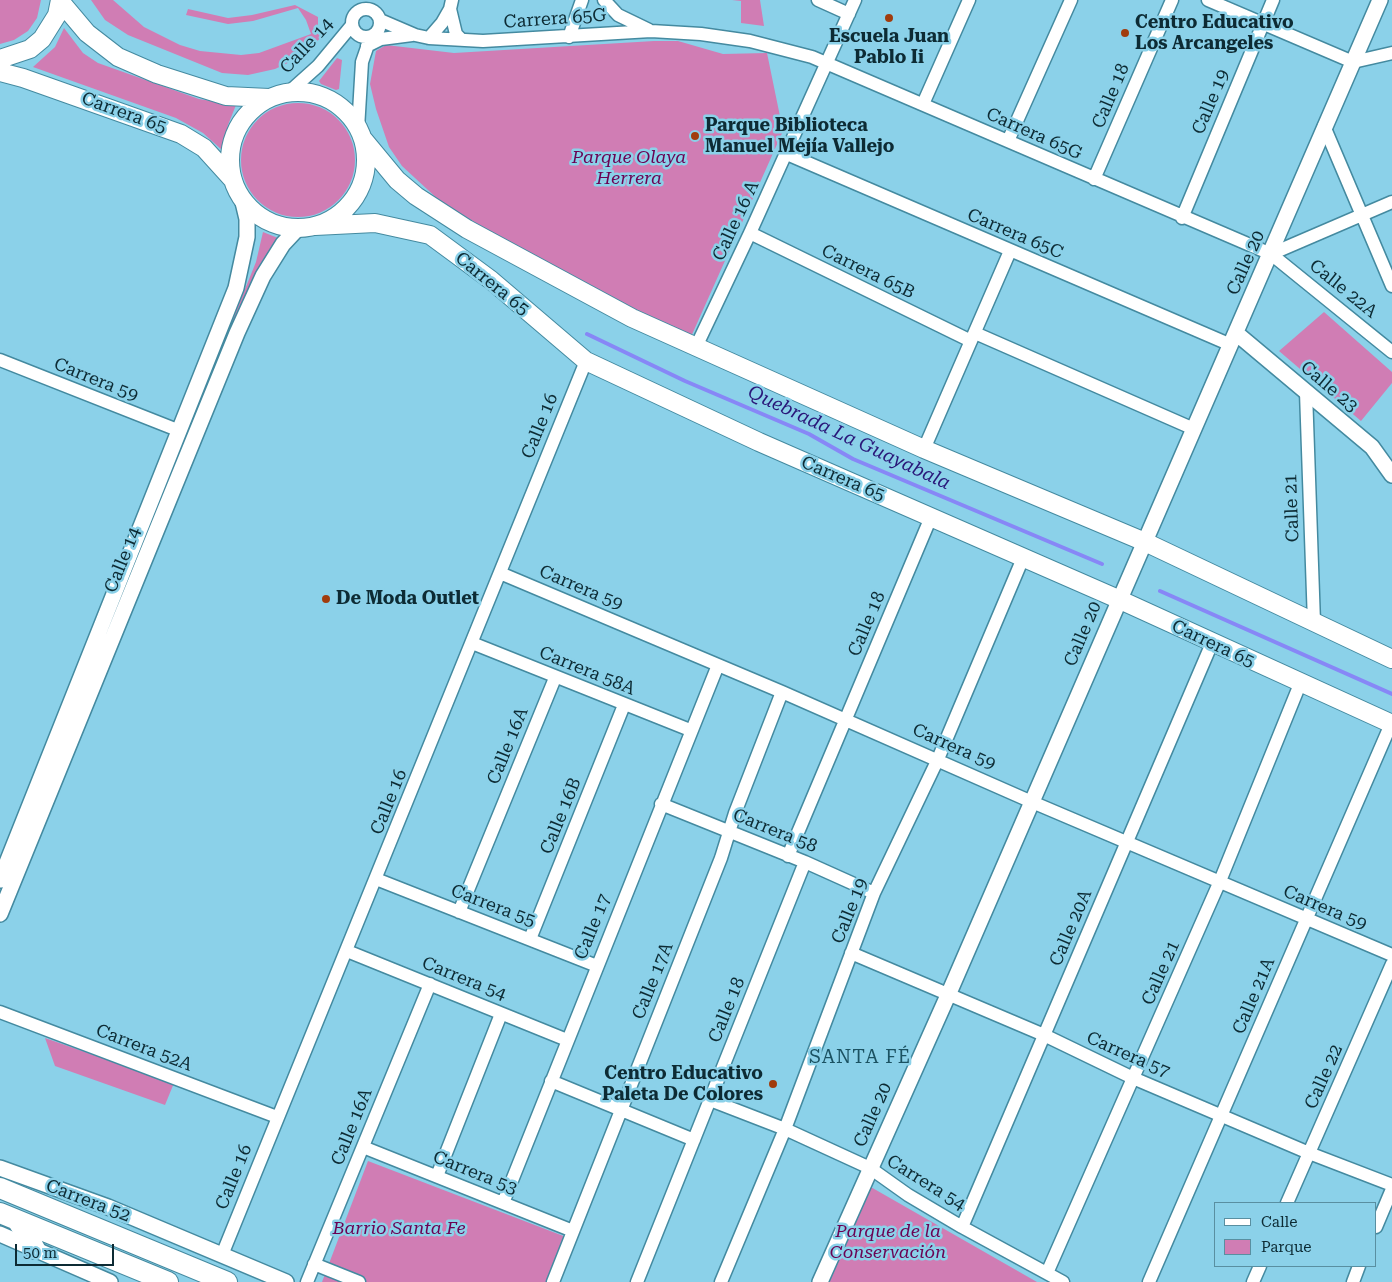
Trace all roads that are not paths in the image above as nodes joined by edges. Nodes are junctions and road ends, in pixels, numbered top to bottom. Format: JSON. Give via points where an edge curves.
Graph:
{"nodes":[{"id":1,"x":60,"y":0,"type":"edge"},
{"id":2,"x":582,"y":0,"type":"edge"},
{"id":3,"x":604,"y":0,"type":"edge"},
{"id":4,"x":818,"y":0,"type":"edge"},
{"id":5,"x":855,"y":0,"type":"edge"},
{"id":6,"x":969,"y":0,"type":"edge"},
{"id":7,"x":1071,"y":0,"type":"edge"},
{"id":8,"x":1172,"y":0,"type":"edge"},
{"id":9,"x":1208,"y":0,"type":"edge"},
{"id":10,"x":1273,"y":0,"type":"edge"},
{"id":11,"x":1380,"y":0,"type":"edge"},
{"id":12,"x":451,"y":5,"type":"edge"},
{"id":13,"x":849,"y":14,"type":"junction"},
{"id":14,"x":380,"y":20,"type":"junction"},
{"id":15,"x":1264,"y":23,"type":"junction"},
{"id":16,"x":352,"y":25,"type":"junction"},
{"id":17,"x":651,"y":31,"type":"junction"},
{"id":18,"x":415,"y":35,"type":"junction"},
{"id":19,"x":569,"y":37,"type":"junction"},
{"id":20,"x":429,"y":38,"type":"junction"},
{"id":21,"x":462,"y":40,"type":"junction"},
{"id":22,"x":368,"y":42,"type":"junction"},
{"id":23,"x":1392,"y":53,"type":"edge"},
{"id":24,"x":0,"y":59,"type":"edge"},
{"id":25,"x":1353,"y":62,"type":"junction"},
{"id":26,"x":828,"y":63,"type":"junction"},
{"id":27,"x":0,"y":72,"type":"edge"},
{"id":28,"x":289,"y":92,"type":"junction"},
{"id":29,"x":270,"y":98,"type":"junction"},
{"id":30,"x":923,"y":104,"type":"junction"},
{"id":31,"x":1324,"y":126,"type":"junction"},
{"id":32,"x":360,"y":134,"type":"junction"},
{"id":33,"x":1008,"y":141,"type":"junction"},
{"id":34,"x":787,"y":154,"type":"junction"},
{"id":35,"x":1094,"y":179,"type":"junction"},
{"id":36,"x":233,"y":180,"type":"junction"},
{"id":37,"x":242,"y":198,"type":"junction"},
{"id":38,"x":1392,"y":202,"type":"edge"},
{"id":39,"x":1362,"y":215,"type":"junction"},
{"id":40,"x":1182,"y":218,"type":"junction"},
{"id":41,"x":306,"y":227,"type":"junction"},
{"id":42,"x":750,"y":234,"type":"junction"},
{"id":43,"x":1010,"y":251,"type":"junction"},
{"id":44,"x":1271,"y":254,"type":"junction"},
{"id":45,"x":1392,"y":286,"type":"edge"},
{"id":46,"x":973,"y":337,"type":"junction"},
{"id":47,"x":1233,"y":339,"type":"junction"},
{"id":48,"x":696,"y":347,"type":"junction"},
{"id":49,"x":1391,"y":350,"type":"edge"},
{"id":50,"x":0,"y":360,"type":"edge"},
{"id":51,"x":586,"y":361,"type":"junction"},
{"id":52,"x":1306,"y":392,"type":"junction"},
{"id":53,"x":1194,"y":429,"type":"junction"},
{"id":54,"x":180,"y":431,"type":"junction"},
{"id":55,"x":924,"y":449,"type":"junction"},
{"id":56,"x":1392,"y":475,"type":"edge"},
{"id":57,"x":931,"y":517,"type":"junction"},
{"id":58,"x":1145,"y":542,"type":"junction"},
{"id":59,"x":1024,"y":558,"type":"junction"},
{"id":60,"x":500,"y":573,"type":"junction"},
{"id":61,"x":1118,"y":599,"type":"junction"},
{"id":62,"x":1314,"y":623,"type":"junction"},
{"id":63,"x":472,"y":643,"type":"junction"},
{"id":64,"x":1212,"y":643,"type":"junction"},
{"id":65,"x":1392,"y":659,"type":"edge"},
{"id":66,"x":718,"y":665,"type":"junction"},
{"id":67,"x":555,"y":678,"type":"junction"},
{"id":68,"x":1300,"y":684,"type":"junction"},
{"id":69,"x":782,"y":692,"type":"junction"},
{"id":70,"x":624,"y":705,"type":"junction"},
{"id":71,"x":845,"y":719,"type":"junction"},
{"id":72,"x":1391,"y":724,"type":"edge"},
{"id":73,"x":690,"y":730,"type":"junction"},
{"id":74,"x":938,"y":759,"type":"junction"},
{"id":75,"x":1032,"y":802,"type":"junction"},
{"id":76,"x":661,"y":804,"type":"junction"},
{"id":77,"x":729,"y":832,"type":"junction"},
{"id":78,"x":1127,"y":842,"type":"junction"},
{"id":79,"x":788,"y":856,"type":"junction"},
{"id":80,"x":805,"y":862,"type":"junction"},
{"id":81,"x":376,"y":879,"type":"junction"},
{"id":82,"x":0,"y":880,"type":"edge"},
{"id":83,"x":1220,"y":881,"type":"junction"},
{"id":84,"x":874,"y":893,"type":"junction"},
{"id":85,"x":459,"y":912,"type":"junction"},
{"id":86,"x":0,"y":914,"type":"edge"},
{"id":87,"x":1306,"y":919,"type":"junction"},
{"id":88,"x":530,"y":939,"type":"junction"},
{"id":89,"x":347,"y":951,"type":"junction"},
{"id":90,"x":852,"y":953,"type":"junction"},
{"id":91,"x":1392,"y":956,"type":"edge"},
{"id":92,"x":1392,"y":964,"type":"edge"},
{"id":93,"x":597,"y":966,"type":"junction"},
{"id":94,"x":430,"y":984,"type":"junction"},
{"id":95,"x":949,"y":993,"type":"junction"},
{"id":96,"x":0,"y":1012,"type":"edge"},
{"id":97,"x":502,"y":1014,"type":"junction"},
{"id":98,"x":1044,"y":1035,"type":"junction"},
{"id":99,"x":567,"y":1040,"type":"junction"},
{"id":100,"x":1134,"y":1078,"type":"junction"},
{"id":101,"x":551,"y":1081,"type":"junction"},
{"id":102,"x":710,"y":1100,"type":"junction"},
{"id":103,"x":621,"y":1110,"type":"junction"},
{"id":104,"x":1222,"y":1114,"type":"junction"},
{"id":105,"x":277,"y":1117,"type":"junction"},
{"id":106,"x":785,"y":1129,"type":"junction"},
{"id":107,"x":694,"y":1140,"type":"junction"},
{"id":108,"x":363,"y":1147,"type":"junction"},
{"id":109,"x":1309,"y":1153,"type":"junction"},
{"id":110,"x":0,"y":1168,"type":"edge"},
{"id":111,"x":870,"y":1168,"type":"junction"},
{"id":112,"x":0,"y":1176,"type":"edge"},
{"id":113,"x":437,"y":1176,"type":"junction"},
{"id":114,"x":1392,"y":1185,"type":"edge"},
{"id":115,"x":1392,"y":1189,"type":"edge"},
{"id":116,"x":8,"y":1191,"type":"edge"},
{"id":117,"x":1287,"y":1202,"type":"edge"},
{"id":118,"x":503,"y":1203,"type":"junction"},
{"id":119,"x":9,"y":1216,"type":"edge"},
{"id":120,"x":1377,"y":1225,"type":"edge"},
{"id":121,"x":962,"y":1227,"type":"junction"},
{"id":122,"x":573,"y":1231,"type":"junction"},
{"id":123,"x":0,"y":1234,"type":"edge"},
{"id":124,"x":36,"y":1249,"type":"junction"},
{"id":125,"x":222,"y":1255,"type":"junction"},
{"id":126,"x":314,"y":1264,"type":"junction"},
{"id":127,"x":1260,"y":1267,"type":"edge"},
{"id":128,"x":1360,"y":1267,"type":"edge"},
{"id":129,"x":1047,"y":1273,"type":"junction"},
{"id":130,"x":110,"y":1282,"type":"edge"},
{"id":131,"x":168,"y":1282,"type":"edge"},
{"id":132,"x":227,"y":1282,"type":"edge"},
{"id":133,"x":286,"y":1282,"type":"edge"},
{"id":134,"x":307,"y":1282,"type":"edge"},
{"id":135,"x":359,"y":1282,"type":"edge"},
{"id":136,"x":553,"y":1282,"type":"edge"},
{"id":137,"x":637,"y":1282,"type":"edge"},
{"id":138,"x":721,"y":1282,"type":"edge"},
{"id":139,"x":820,"y":1282,"type":"edge"},
{"id":140,"x":1063,"y":1282,"type":"edge"},
{"id":141,"x":1149,"y":1282,"type":"edge"},
{"id":142,"x":1253,"y":1282,"type":"edge"},
{"id":143,"x":1353,"y":1282,"type":"edge"}],
"edges":[{"from":1,"to":24,"type":"main road","via":[[57,15],[42,39],[30,49]]},
{"from":1,"to":29,"type":"main road","via":[[87,33],[118,57],[157,74],[226,96]]},
{"from":2,"to":19,"type":"street"},
{"from":3,"to":17,"type":"street","name":"Carrera 65G","via":[[618,16]]},
{"from":4,"to":13,"type":"street"},
{"from":5,"to":13,"type":"street","name":"Calle 16 A"},
{"from":6,"to":30,"type":"street"},
{"from":7,"to":33,"type":"street"},
{"from":8,"to":35,"type":"street","name":"Calle 18"},
{"from":9,"to":15,"type":"street"},
{"from":10,"to":15,"type":"street","name":"Calle 19"},
{"from":11,"to":25,"type":"street","name":"Calle 20"},
{"from":12,"to":20,"type":"street"},
{"from":12,"to":21,"type":"street","via":[[453,25]]},
{"from":13,"to":26,"type":"street","name":"Calle 16 A"},
{"from":14,"to":16,"type":"street","via":[[375,11],[365,8],[356,12]]},
{"from":14,"to":18,"type":"street","name":"Carrera 65G"},
{"from":14,"to":22,"type":"street","via":[[378,30]]},
{"from":15,"to":25,"type":"street"},
{"from":15,"to":40,"type":"street","name":"Calle 19"},
{"from":16,"to":22,"type":"street"},
{"from":16,"to":28,"type":"street","name":"Calle 14","via":[[318,66]]},
{"from":17,"to":19,"type":"street","name":"Carrera 65G"},
{"from":17,"to":26,"type":"street","name":"Carrera 65G","via":[[750,41]]},
{"from":18,"to":20,"type":"street","name":"Carrera 65G"},
{"from":18,"to":22,"type":"street"},
{"from":19,"to":21,"type":"street","name":"Carrera 65G"},
{"from":20,"to":21,"type":"street","name":"Carrera 65G"},
{"from":22,"to":32,"type":"street","via":[[361,69]]},
{"from":23,"to":25,"type":"street"},
{"from":25,"to":31,"type":"street","name":"Calle 20"},
{"from":26,"to":30,"type":"street","name":"Carrera 65G"},
{"from":26,"to":34,"type":"street","name":"Calle 16 A"},
{"from":27,"to":36,"type":"main road","name":"Carrera 65","via":[[181,134],[204,148]]},
{"from":28,"to":29,"type":"main road"},
{"from":28,"to":32,"type":"main road","via":[[322,96],[337,104],[349,115]]},
{"from":29,"to":36,"type":"main road","via":[[250,112],[236,132],[231,148]]},
{"from":30,"to":33,"type":"street","name":"Carrera 65G"},
{"from":31,"to":39,"type":"street"},
{"from":31,"to":44,"type":"street","name":"Calle 20"},
{"from":32,"to":41,"type":"main road","via":[[366,157],[357,193],[332,219]]},
{"from":32,"to":48,"type":"main road","name":"Carrera 65","via":[[397,180],[460,225],[568,285]]},
{"from":33,"to":35,"type":"street","name":"Carrera 65G"},
{"from":34,"to":42,"type":"street","name":"Calle 16 A"},
{"from":34,"to":43,"type":"street","name":"Carrera 65C"},
{"from":35,"to":40,"type":"street","name":"Carrera 65G"},
{"from":36,"to":37,"type":"main road"},
{"from":37,"to":41,"type":"main road","via":[[271,222]]},
{"from":37,"to":54,"type":"street","name":"Calle 14","via":[[247,219],[242,270]]},
{"from":38,"to":39,"type":"street"},
{"from":39,"to":44,"type":"street"},
{"from":39,"to":45,"type":"street"},
{"from":40,"to":44,"type":"street","name":"Carrera 65G"},
{"from":41,"to":51,"type":"main road","name":"Carrera 65","via":[[375,223],[430,235],[491,280]]},
{"from":41,"to":86,"type":"street","name":"Calle 14","via":[[282,244],[240,326]]},
{"from":42,"to":46,"type":"street","name":"Carrera 65B"},
{"from":42,"to":48,"type":"street","name":"Calle 16 A"},
{"from":43,"to":46,"type":"street"},
{"from":43,"to":47,"type":"street","name":"Carrera 65C"},
{"from":44,"to":47,"type":"street","name":"Calle 20"},
{"from":44,"to":49,"type":"street","name":"Calle 22A"},
{"from":46,"to":53,"type":"street","name":"Carrera 65B"},
{"from":46,"to":55,"type":"street"},
{"from":47,"to":52,"type":"street","name":"Calle 23"},
{"from":47,"to":53,"type":"street","name":"Calle 20"},
{"from":48,"to":55,"type":"main road","name":"Carrera 65"},
{"from":50,"to":54,"type":"street","name":"Carrera 59"},
{"from":51,"to":57,"type":"main road","name":"Carrera 65","via":[[759,442]]},
{"from":51,"to":60,"type":"street","name":"Calle 16"},
{"from":52,"to":56,"type":"street","name":"Calle 23","via":[[1372,448]]},
{"from":52,"to":62,"type":"street","name":"Calle 21"},
{"from":53,"to":58,"type":"street","name":"Calle 20"},
{"from":54,"to":82,"type":"street","name":"Calle 14"},
{"from":55,"to":58,"type":"main road","name":"Carrera 65"},
{"from":57,"to":59,"type":"main road","name":"Carrera 65"},
{"from":57,"to":71,"type":"street","name":"Calle 18"},
{"from":58,"to":61,"type":"street","name":"Calle 20"},
{"from":58,"to":62,"type":"main road","name":"Carrera 65"},
{"from":59,"to":61,"type":"main road","name":"Carrera 65"},
{"from":59,"to":74,"type":"street","name":"Calle 19"},
{"from":60,"to":63,"type":"street","name":"Calle 16"},
{"from":60,"to":66,"type":"street","name":"Carrera 59"},
{"from":61,"to":64,"type":"main road","name":"Carrera 65"},
{"from":61,"to":75,"type":"street","name":"Calle 20"},
{"from":62,"to":65,"type":"main road","name":"Carrera 65"},
{"from":63,"to":67,"type":"street","name":"Carrera 58A"},
{"from":63,"to":81,"type":"street","name":"Calle 16"},
{"from":64,"to":68,"type":"main road","name":"Carrera 65"},
{"from":64,"to":78,"type":"street","name":"Calle 20A"},
{"from":66,"to":69,"type":"street","name":"Carrera 59"},
{"from":66,"to":73,"type":"street","name":"Calle 17"},
{"from":67,"to":70,"type":"street","name":"Carrera 58A"},
{"from":67,"to":85,"type":"street","name":"Calle 16A"},
{"from":68,"to":72,"type":"main road","name":"Carrera 65"},
{"from":68,"to":83,"type":"street","name":"Calle 21"},
{"from":69,"to":71,"type":"street","name":"Carrera 59"},
{"from":69,"to":77,"type":"street","name":"Calle 17A"},
{"from":70,"to":73,"type":"street","name":"Carrera 58A"},
{"from":70,"to":88,"type":"street","name":"Calle 16B"},
{"from":71,"to":74,"type":"street","name":"Carrera 59"},
{"from":71,"to":79,"type":"street","name":"Calle 18"},
{"from":72,"to":87,"type":"street","name":"Calle 21A"},
{"from":73,"to":76,"type":"street","name":"Calle 17"},
{"from":74,"to":75,"type":"street","name":"Carrera 59"},
{"from":74,"to":84,"type":"street","name":"Calle 19"},
{"from":75,"to":78,"type":"street","name":"Carrera 59"},
{"from":75,"to":95,"type":"street","name":"Calle 20"},
{"from":76,"to":77,"type":"street","name":"Carrera 58"},
{"from":76,"to":93,"type":"street","name":"Calle 17"},
{"from":77,"to":79,"type":"street","name":"Carrera 58"},
{"from":77,"to":103,"type":"street","name":"Calle 17A"},
{"from":78,"to":83,"type":"street","name":"Carrera 59"},
{"from":78,"to":98,"type":"street","name":"Calle 20A"},
{"from":79,"to":80,"type":"street","name":"Carrera 58"},
{"from":80,"to":84,"type":"street","name":"Carrera 58"},
{"from":80,"to":102,"type":"street","name":"Calle 18"},
{"from":81,"to":85,"type":"street","name":"Carrera 55"},
{"from":81,"to":89,"type":"street","name":"Calle 16"},
{"from":83,"to":87,"type":"street","name":"Carrera 59"},
{"from":83,"to":100,"type":"street","name":"Calle 21"},
{"from":84,"to":90,"type":"street","name":"Calle 19"},
{"from":85,"to":88,"type":"street","name":"Carrera 55"},
{"from":87,"to":91,"type":"street","name":"Carrera 59"},
{"from":87,"to":104,"type":"street","name":"Calle 21A"},
{"from":88,"to":93,"type":"street","name":"Carrera 55"},
{"from":89,"to":94,"type":"street","name":"Carrera 54"},
{"from":89,"to":105,"type":"street","name":"Calle 16"},
{"from":90,"to":95,"type":"street","name":"Carrera 57"},
{"from":90,"to":106,"type":"street","name":"Calle 19"},
{"from":92,"to":109,"type":"street","name":"Calle 22"},
{"from":93,"to":99,"type":"street","name":"Calle 17"},
{"from":94,"to":97,"type":"street","name":"Carrera 54"},
{"from":94,"to":108,"type":"street","name":"Calle 16A"},
{"from":95,"to":98,"type":"street","name":"Carrera 57"},
{"from":95,"to":111,"type":"street","name":"Calle 20"},
{"from":96,"to":105,"type":"street","name":"Carrera 52A"},
{"from":97,"to":99,"type":"street","name":"Carrera 54"},
{"from":97,"to":113,"type":"street"},
{"from":98,"to":100,"type":"street","name":"Carrera 57"},
{"from":98,"to":121,"type":"street","name":"Calle 20A"},
{"from":99,"to":101,"type":"street","name":"Calle 17"},
{"from":100,"to":104,"type":"street","name":"Carrera 57"},
{"from":100,"to":129,"type":"street","name":"Calle 21"},
{"from":101,"to":103,"type":"street"},
{"from":101,"to":118,"type":"street","name":"Calle 17"},
{"from":102,"to":106,"type":"street","name":"Carrera 54"},
{"from":102,"to":107,"type":"street","name":"Calle 18"},
{"from":103,"to":107,"type":"street"},
{"from":103,"to":122,"type":"street","name":"Calle 17A"},
{"from":104,"to":109,"type":"street","name":"Carrera 57"},
{"from":104,"to":141,"type":"street","name":"Calle 21A"},
{"from":105,"to":125,"type":"street","name":"Calle 16"},
{"from":106,"to":111,"type":"street","name":"Carrera 54"},
{"from":106,"to":138,"type":"street","name":"Calle 19"},
{"from":107,"to":137,"type":"street","name":"Calle 18"},
{"from":108,"to":113,"type":"street","name":"Carrera 53"},
{"from":108,"to":126,"type":"street","name":"Calle 16A"},
{"from":109,"to":114,"type":"street","name":"Carrera 57"},
{"from":109,"to":117,"type":"street","name":"Calle 22"},
{"from":110,"to":125,"type":"street","name":"Carrera 52","via":[[108,1207]]},
{"from":111,"to":121,"type":"street","name":"Carrera 54"},
{"from":111,"to":139,"type":"street","name":"Calle 20"},
{"from":112,"to":116,"type":"main road"},
{"from":113,"to":118,"type":"street","name":"Carrera 53"},
{"from":115,"to":120,"type":"street"},
{"from":116,"to":132,"type":"main road","name":"Carrera 52"},
{"from":118,"to":122,"type":"street","name":"Carrera 53"},
{"from":119,"to":124,"type":"main road"},
{"from":119,"to":131,"type":"main road"},
{"from":121,"to":129,"type":"street","name":"Carrera 54"},
{"from":122,"to":136,"type":"street","name":"Calle 17A"},
{"from":123,"to":124,"type":"street"},
{"from":124,"to":130,"type":"street"},
{"from":125,"to":133,"type":"street","name":"Carrera 52"},
{"from":126,"to":134,"type":"street","name":"Calle 16A"},
{"from":126,"to":135,"type":"street"},
{"from":127,"to":142,"type":"street"},
{"from":128,"to":143,"type":"street"},
{"from":129,"to":140,"type":"street","name":"Carrera 54"}]}
